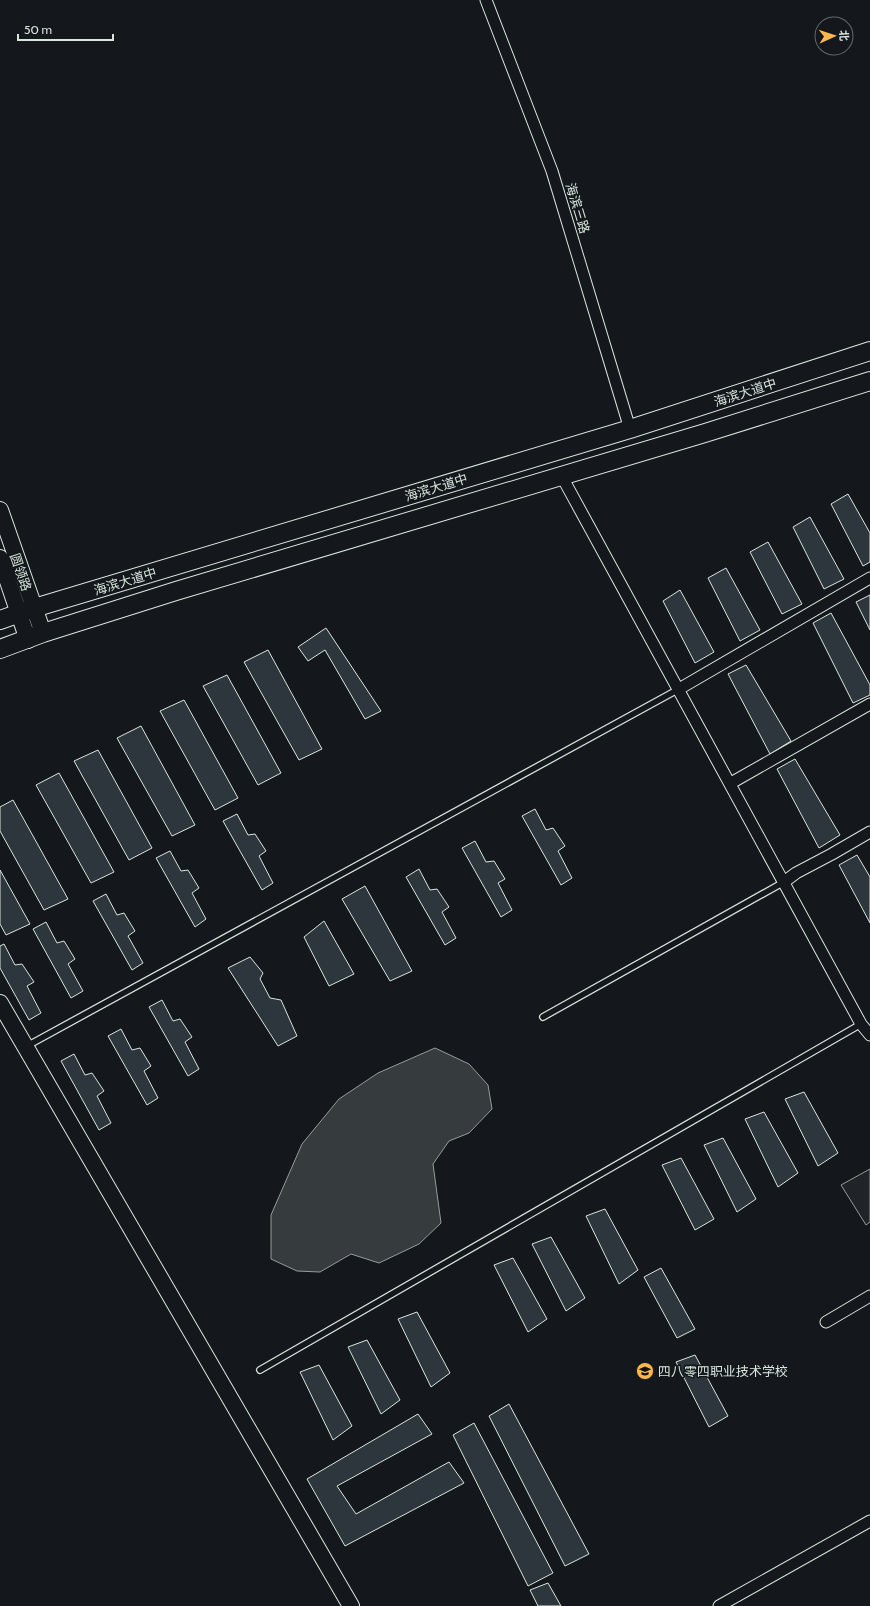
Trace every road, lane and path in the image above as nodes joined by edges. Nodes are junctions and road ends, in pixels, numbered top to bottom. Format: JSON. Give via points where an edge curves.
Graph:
{"nodes":[{"id":1,"x":486,"y":0,"type":"edge"},
{"id":2,"x":870,"y":351,"type":"edge"},
{"id":3,"x":870,"y":381,"type":"edge"},
{"id":4,"x":630,"y":429,"type":"junction"},
{"id":5,"x":561,"y":475,"type":"junction"},
{"id":6,"x":0,"y":510,"type":"edge"},
{"id":7,"x":0,"y":558,"type":"edge"},
{"id":8,"x":870,"y":578,"type":"edge"},
{"id":9,"x":26,"y":610,"type":"junction"},
{"id":10,"x":0,"y":620,"type":"edge"},
{"id":11,"x":36,"y":636,"type":"junction"},
{"id":12,"x":0,"y":649,"type":"edge"},
{"id":13,"x":679,"y":689,"type":"junction"},
{"id":14,"x":870,"y":704,"type":"edge"},
{"id":15,"x":731,"y":783,"type":"junction"},
{"id":16,"x":870,"y":832,"type":"edge"},
{"id":17,"x":784,"y":882,"type":"junction"},
{"id":18,"x":0,"y":1004,"type":"edge"},
{"id":19,"x":543,"y":1017,"type":"dead end"},
{"id":20,"x":861,"y":1024,"type":"junction"},
{"id":21,"x":870,"y":1035,"type":"edge"},
{"id":22,"x":26,"y":1047,"type":"junction"},
{"id":23,"x":870,"y":1296,"type":"edge"},
{"id":24,"x":826,"y":1322,"type":"dead end"},
{"id":25,"x":260,"y":1370,"type":"dead end"},
{"id":26,"x":870,"y":1521,"type":"edge"},
{"id":27,"x":351,"y":1606,"type":"edge"},
{"id":28,"x":719,"y":1606,"type":"edge"}],
"edges":[{"from":1,"to":4,"type":"street","name":"海滨三路","via":[[552,171]]},
{"from":2,"to":4,"type":"main road","name":"海滨大道中"},
{"from":3,"to":5,"type":"main road","name":"海滨大道中"},
{"from":4,"to":9,"type":"main road","name":"海滨大道中"},
{"from":5,"to":11,"type":"main road","name":"海滨大道中"},
{"from":5,"to":13,"type":"street"},
{"from":6,"to":9,"type":"street","name":"圆领路"},
{"from":7,"to":9,"type":"street","name":"圆领路"},
{"from":8,"to":13,"type":"street"},
{"from":9,"to":10,"type":"main road","name":"海滨大道中"},
{"from":9,"to":11,"type":"street","name":"圆领路"},
{"from":11,"to":12,"type":"main road","name":"海滨大道中"},
{"from":13,"to":15,"type":"street"},
{"from":13,"to":22,"type":"lane"},
{"from":14,"to":15,"type":"street"},
{"from":15,"to":17,"type":"street"},
{"from":16,"to":17,"type":"street"},
{"from":17,"to":19,"type":"lane"},
{"from":17,"to":20,"type":"street"},
{"from":18,"to":22,"type":"street"},
{"from":20,"to":21,"type":"street"},
{"from":20,"to":25,"type":"lane"},
{"from":22,"to":27,"type":"street"},
{"from":23,"to":24,"type":"street"},
{"from":26,"to":28,"type":"street"}]}
